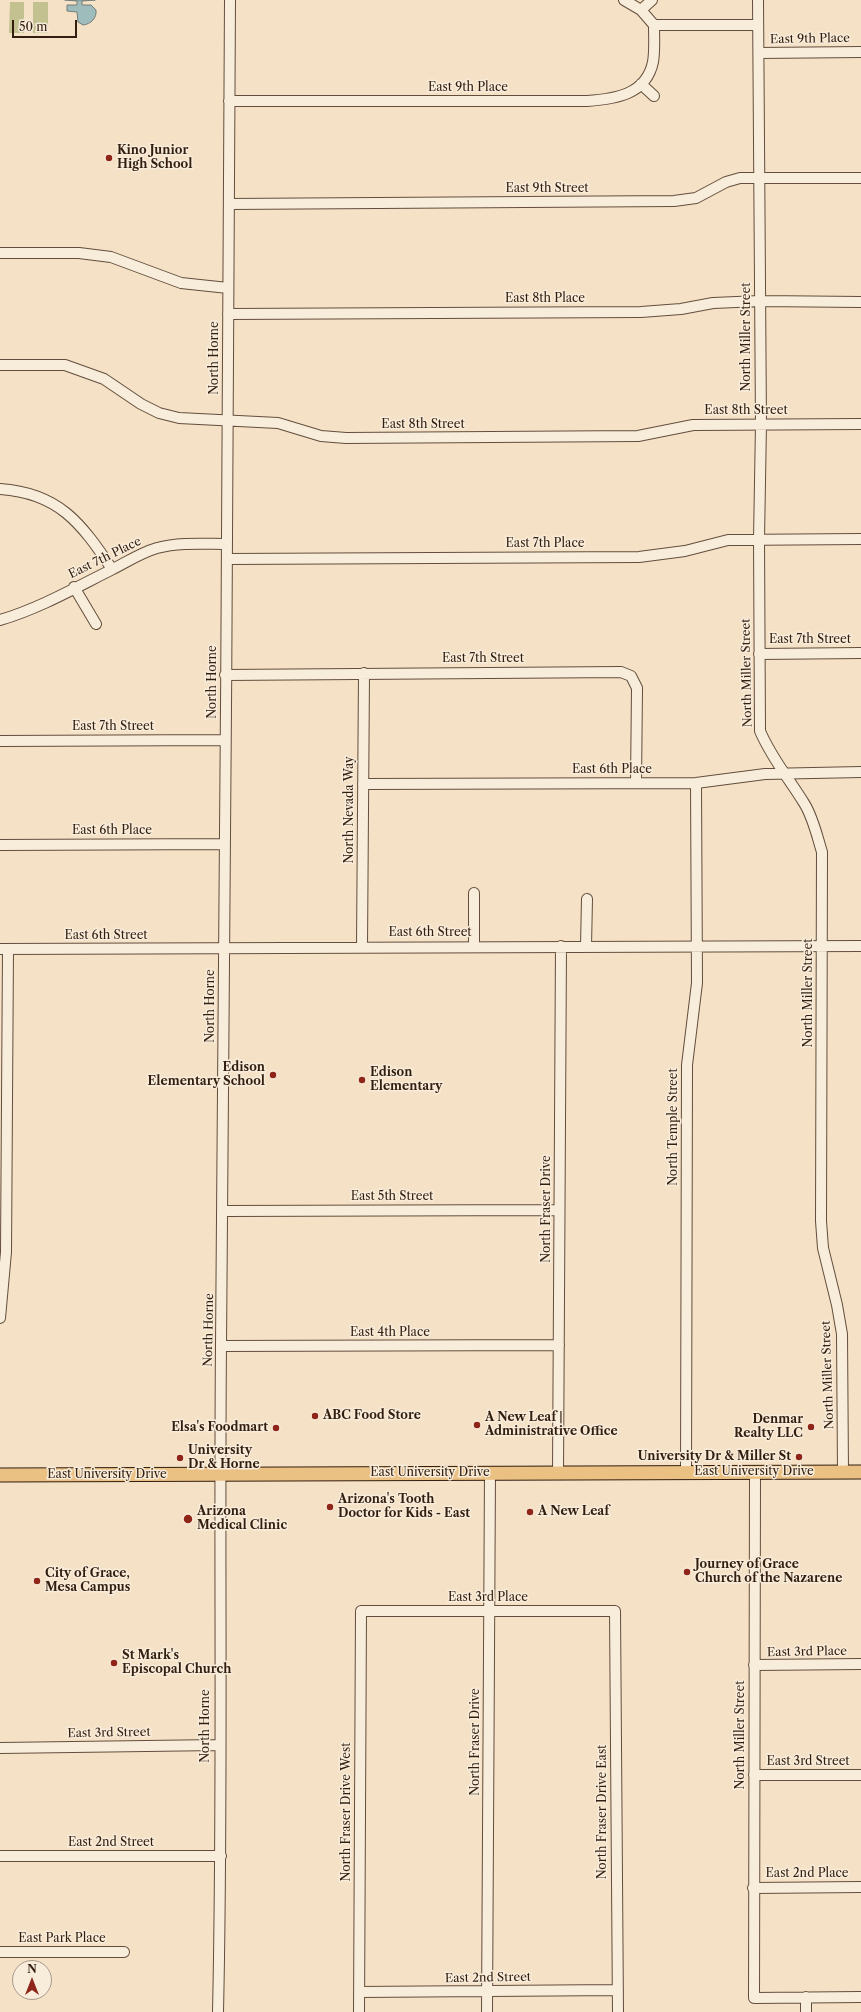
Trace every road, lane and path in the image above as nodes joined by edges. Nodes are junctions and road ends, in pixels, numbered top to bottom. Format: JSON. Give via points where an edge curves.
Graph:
{"nodes":[{"id":1,"x":230,"y":0,"type":"edge"},
{"id":2,"x":624,"y":0,"type":"edge"},
{"id":3,"x":652,"y":0,"type":"edge"},
{"id":4,"x":758,"y":0,"type":"edge"},
{"id":5,"x":641,"y":10,"type":"junction"},
{"id":6,"x":654,"y":25,"type":"junction"},
{"id":7,"x":758,"y":25,"type":"junction"},
{"id":8,"x":861,"y":52,"type":"edge"},
{"id":9,"x":759,"y":53,"type":"junction"},
{"id":10,"x":641,"y":84,"type":"junction"},
{"id":11,"x":654,"y":96,"type":"dead end"},
{"id":12,"x":229,"y":101,"type":"junction"},
{"id":13,"x":861,"y":178,"type":"edge"},
{"id":14,"x":759,"y":179,"type":"junction"},
{"id":15,"x":229,"y":204,"type":"junction"},
{"id":16,"x":0,"y":253,"type":"edge"},
{"id":17,"x":228,"y":288,"type":"junction"},
{"id":18,"x":760,"y":301,"type":"junction"},
{"id":19,"x":861,"y":302,"type":"edge"},
{"id":20,"x":228,"y":314,"type":"junction"},
{"id":21,"x":0,"y":365,"type":"edge"},
{"id":22,"x":228,"y":421,"type":"junction"},
{"id":23,"x":761,"y":424,"type":"junction"},
{"id":24,"x":861,"y":424,"type":"edge"},
{"id":25,"x":0,"y":489,"type":"edge"},
{"id":26,"x":759,"y":539,"type":"junction"},
{"id":27,"x":861,"y":539,"type":"edge"},
{"id":28,"x":227,"y":544,"type":"junction"},
{"id":29,"x":227,"y":559,"type":"junction"},
{"id":30,"x":112,"y":569,"type":"junction"},
{"id":31,"x":74,"y":587,"type":"junction"},
{"id":32,"x":0,"y":620,"type":"edge"},
{"id":33,"x":96,"y":624,"type":"dead end"},
{"id":34,"x":861,"y":653,"type":"edge"},
{"id":35,"x":759,"y":654,"type":"junction"},
{"id":36,"x":364,"y":673,"type":"junction"},
{"id":37,"x":225,"y":675,"type":"junction"},
{"id":38,"x":225,"y":740,"type":"junction"},
{"id":39,"x":0,"y":741,"type":"edge"},
{"id":40,"x":861,"y":772,"type":"edge"},
{"id":41,"x":783,"y":773,"type":"junction"},
{"id":42,"x":636,"y":783,"type":"junction"},
{"id":43,"x":696,"y":783,"type":"junction"},
{"id":44,"x":363,"y":784,"type":"junction"},
{"id":45,"x":225,"y":844,"type":"junction"},
{"id":46,"x":0,"y":845,"type":"edge"},
{"id":47,"x":474,"y":893,"type":"dead end"},
{"id":48,"x":587,"y":899,"type":"dead end"},
{"id":49,"x":474,"y":946,"type":"junction"},
{"id":50,"x":561,"y":946,"type":"junction"},
{"id":51,"x":586,"y":946,"type":"junction"},
{"id":52,"x":696,"y":946,"type":"junction"},
{"id":53,"x":822,"y":946,"type":"junction"},
{"id":54,"x":861,"y":946,"type":"edge"},
{"id":55,"x":362,"y":947,"type":"junction"},
{"id":56,"x":225,"y":948,"type":"junction"},
{"id":57,"x":4,"y":949,"type":"edge"},
{"id":58,"x":559,"y":1210,"type":"junction"},
{"id":59,"x":224,"y":1211,"type":"junction"},
{"id":60,"x":0,"y":1318,"type":"edge"},
{"id":61,"x":559,"y":1345,"type":"junction"},
{"id":62,"x":221,"y":1346,"type":"junction"},
{"id":63,"x":490,"y":1472,"type":"junction"},
{"id":64,"x":843,"y":1472,"type":"junction"},
{"id":65,"x":861,"y":1472,"type":"edge"},
{"id":66,"x":558,"y":1473,"type":"junction"},
{"id":67,"x":686,"y":1473,"type":"junction"},
{"id":68,"x":755,"y":1473,"type":"junction"},
{"id":69,"x":0,"y":1475,"type":"edge"},
{"id":70,"x":220,"y":1475,"type":"junction"},
{"id":71,"x":362,"y":1611,"type":"joint"},
{"id":72,"x":490,"y":1611,"type":"junction"},
{"id":73,"x":614,"y":1611,"type":"joint"},
{"id":74,"x":861,"y":1664,"type":"edge"},
{"id":75,"x":754,"y":1665,"type":"junction"},
{"id":76,"x":219,"y":1745,"type":"junction"},
{"id":77,"x":0,"y":1748,"type":"edge"},
{"id":78,"x":754,"y":1775,"type":"junction"},
{"id":79,"x":861,"y":1775,"type":"edge"},
{"id":80,"x":0,"y":1856,"type":"edge"},
{"id":81,"x":221,"y":1856,"type":"junction"},
{"id":82,"x":861,"y":1887,"type":"edge"},
{"id":83,"x":753,"y":1888,"type":"junction"},
{"id":84,"x":0,"y":1952,"type":"edge"},
{"id":85,"x":124,"y":1952,"type":"dead end"},
{"id":86,"x":618,"y":1990,"type":"junction"},
{"id":87,"x":487,"y":1991,"type":"junction"},
{"id":88,"x":359,"y":1992,"type":"junction"},
{"id":89,"x":806,"y":1997,"type":"junction"},
{"id":90,"x":861,"y":1997,"type":"edge"},
{"id":91,"x":218,"y":2012,"type":"edge"},
{"id":92,"x":359,"y":2012,"type":"edge"},
{"id":93,"x":487,"y":2012,"type":"edge"},
{"id":94,"x":618,"y":2012,"type":"edge"},
{"id":95,"x":806,"y":2012,"type":"edge"}],
"edges":[{"from":1,"to":12,"type":"street","name":"North Horne"},
{"from":2,"to":5,"type":"street"},
{"from":3,"to":5,"type":"street"},
{"from":4,"to":7,"type":"street","name":"North Miller Street"},
{"from":5,"to":6,"type":"street"},
{"from":6,"to":7,"type":"street"},
{"from":6,"to":10,"type":"street","name":"East 9th Place","via":[[653,62]]},
{"from":7,"to":9,"type":"street","name":"North Miller Street"},
{"from":8,"to":9,"type":"street","name":"East 9th Place"},
{"from":9,"to":14,"type":"street","name":"North Miller Street"},
{"from":10,"to":11,"type":"street"},
{"from":10,"to":12,"type":"street","name":"East 9th Place","via":[[613,100]]},
{"from":12,"to":15,"type":"street","name":"North Horne"},
{"from":13,"to":14,"type":"street","name":"East 9th Street"},
{"from":14,"to":15,"type":"street","name":"East 9th Street","via":[[740,178],[726,182],[696,198],[674,202]]},
{"from":14,"to":18,"type":"street","name":"North Miller Street"},
{"from":15,"to":17,"type":"street","name":"North Horne"},
{"from":16,"to":17,"type":"street","via":[[79,253],[111,257],[180,284]]},
{"from":17,"to":20,"type":"street","name":"North Horne"},
{"from":18,"to":19,"type":"street","name":"East 8th Place"},
{"from":18,"to":20,"type":"street","name":"East 8th Place","via":[[713,303],[682,309],[641,312]]},
{"from":18,"to":23,"type":"street","name":"North Miller Street"},
{"from":20,"to":22,"type":"street","name":"North Horne"},
{"from":21,"to":22,"type":"street","name":"East 8th Street","via":[[65,365],[104,379],[159,413],[195,420]]},
{"from":22,"to":23,"type":"street","name":"East 8th Street","via":[[278,423],[321,436],[346,438],[638,436],[693,425]]},
{"from":22,"to":28,"type":"street","name":"North Horne"},
{"from":23,"to":24,"type":"street","name":"East 8th Street"},
{"from":23,"to":26,"type":"street","name":"North Miller Street"},
{"from":25,"to":30,"type":"street","via":[[28,492],[44,499],[76,520],[89,534]]},
{"from":26,"to":27,"type":"street","name":"East 7th Place"},
{"from":26,"to":29,"type":"street","name":"East 7th Place","via":[[728,540],[686,551],[639,557]]},
{"from":26,"to":35,"type":"street","name":"North Miller Street"},
{"from":28,"to":29,"type":"street","name":"North Horne"},
{"from":28,"to":30,"type":"street","name":"East 7th Place","via":[[182,544],[158,548],[133,556]]},
{"from":29,"to":37,"type":"street","name":"North Horne"},
{"from":30,"to":31,"type":"street","name":"East 7th Place"},
{"from":31,"to":32,"type":"street","name":"East 7th Place","via":[[25,612]]},
{"from":31,"to":33,"type":"street"},
{"from":34,"to":35,"type":"street","name":"East 7th Street"},
{"from":35,"to":41,"type":"street","name":"North Miller Street","via":[[760,731]]},
{"from":36,"to":37,"type":"street","name":"East 7th Street"},
{"from":36,"to":42,"type":"street","name":"East 7th Street","via":[[617,671],[626,674],[634,680],[637,688]]},
{"from":36,"to":44,"type":"street","name":"North Nevada Way"},
{"from":37,"to":38,"type":"street","name":"North Horne"},
{"from":38,"to":39,"type":"street","name":"East 7th Street"},
{"from":38,"to":45,"type":"street","name":"North Horne"},
{"from":40,"to":41,"type":"street","name":"East 6th Place"},
{"from":41,"to":43,"type":"street","name":"East 6th Place"},
{"from":41,"to":53,"type":"street","name":"North Miller Street","via":[[804,804],[822,852]]},
{"from":42,"to":43,"type":"street","name":"East 6th Place"},
{"from":42,"to":44,"type":"street","name":"East 6th Place"},
{"from":43,"to":52,"type":"street","name":"North Temple Street"},
{"from":44,"to":55,"type":"street","name":"North Nevada Way"},
{"from":45,"to":46,"type":"street","name":"East 6th Place"},
{"from":45,"to":56,"type":"street","name":"North Horne"},
{"from":47,"to":49,"type":"street"},
{"from":48,"to":51,"type":"street"},
{"from":49,"to":50,"type":"street","name":"East 6th Street"},
{"from":49,"to":55,"type":"street","name":"East 6th Street"},
{"from":50,"to":51,"type":"street","name":"East 6th Street"},
{"from":50,"to":58,"type":"street","name":"North Fraser Drive"},
{"from":51,"to":52,"type":"street","name":"East 6th Street"},
{"from":52,"to":53,"type":"street","name":"East 6th Street"},
{"from":52,"to":67,"type":"street","name":"North Temple Street","via":[[697,983],[687,1065]]},
{"from":53,"to":54,"type":"street","name":"East 6th Street"},
{"from":53,"to":64,"type":"street","name":"North Miller Street","via":[[822,1248],[842,1334]]},
{"from":55,"to":56,"type":"street","name":"East 6th Street"},
{"from":56,"to":57,"type":"street","name":"East 6th Street"},
{"from":56,"to":59,"type":"street","name":"North Horne"},
{"from":57,"to":60,"type":"street","via":[[6,1252]]},
{"from":58,"to":59,"type":"street","name":"East 5th Street"},
{"from":58,"to":61,"type":"street","name":"North Fraser Drive"},
{"from":59,"to":62,"type":"street","name":"North Horne"},
{"from":61,"to":62,"type":"street","name":"East 4th Place"},
{"from":61,"to":66,"type":"street","name":"North Fraser Drive"},
{"from":62,"to":70,"type":"street","name":"North Horne"},
{"from":63,"to":66,"type":"main road","name":"East University Drive"},
{"from":63,"to":70,"type":"main road","name":"East University Drive"},
{"from":63,"to":72,"type":"street","name":"North Fraser Drive"},
{"from":64,"to":65,"type":"main road","name":"East University Drive"},
{"from":64,"to":68,"type":"main road","name":"East University Drive"},
{"from":66,"to":67,"type":"main road","name":"East University Drive"},
{"from":67,"to":68,"type":"main road","name":"East University Drive"},
{"from":68,"to":75,"type":"street","name":"North Miller Street"},
{"from":69,"to":70,"type":"main road","name":"East University Drive"},
{"from":70,"to":76,"type":"street","name":"North Horne"},
{"from":71,"to":72,"type":"street","name":"East 3rd Place"},
{"from":71,"to":88,"type":"street","name":"North Fraser Drive West"},
{"from":72,"to":73,"type":"street","name":"East 3rd Place"},
{"from":72,"to":87,"type":"street","name":"North Fraser Drive"},
{"from":73,"to":86,"type":"street","name":"North Fraser Drive East"},
{"from":74,"to":75,"type":"street","name":"East 3rd Place"},
{"from":75,"to":78,"type":"street","name":"North Miller Street"},
{"from":76,"to":77,"type":"street","name":"East 3rd Street"},
{"from":76,"to":81,"type":"street","name":"North Horne"},
{"from":78,"to":79,"type":"street","name":"East 3rd Street"},
{"from":78,"to":83,"type":"street","name":"North Miller Street"},
{"from":80,"to":81,"type":"street","name":"East 2nd Street"},
{"from":81,"to":91,"type":"street","name":"North Horne"},
{"from":82,"to":83,"type":"street","name":"East 2nd Place"},
{"from":83,"to":89,"type":"street","name":"North Miller Street","via":[[754,1998]]},
{"from":84,"to":85,"type":"street","name":"East Park Place"},
{"from":86,"to":87,"type":"street","name":"East 2nd Street"},
{"from":86,"to":94,"type":"street","name":"North Fraser Drive East"},
{"from":87,"to":88,"type":"street","name":"East 2nd Street"},
{"from":87,"to":93,"type":"street","name":"North Fraser Drive"},
{"from":88,"to":92,"type":"street","name":"North Fraser Drive West"},
{"from":89,"to":90,"type":"street"},
{"from":89,"to":95,"type":"street"}]}
